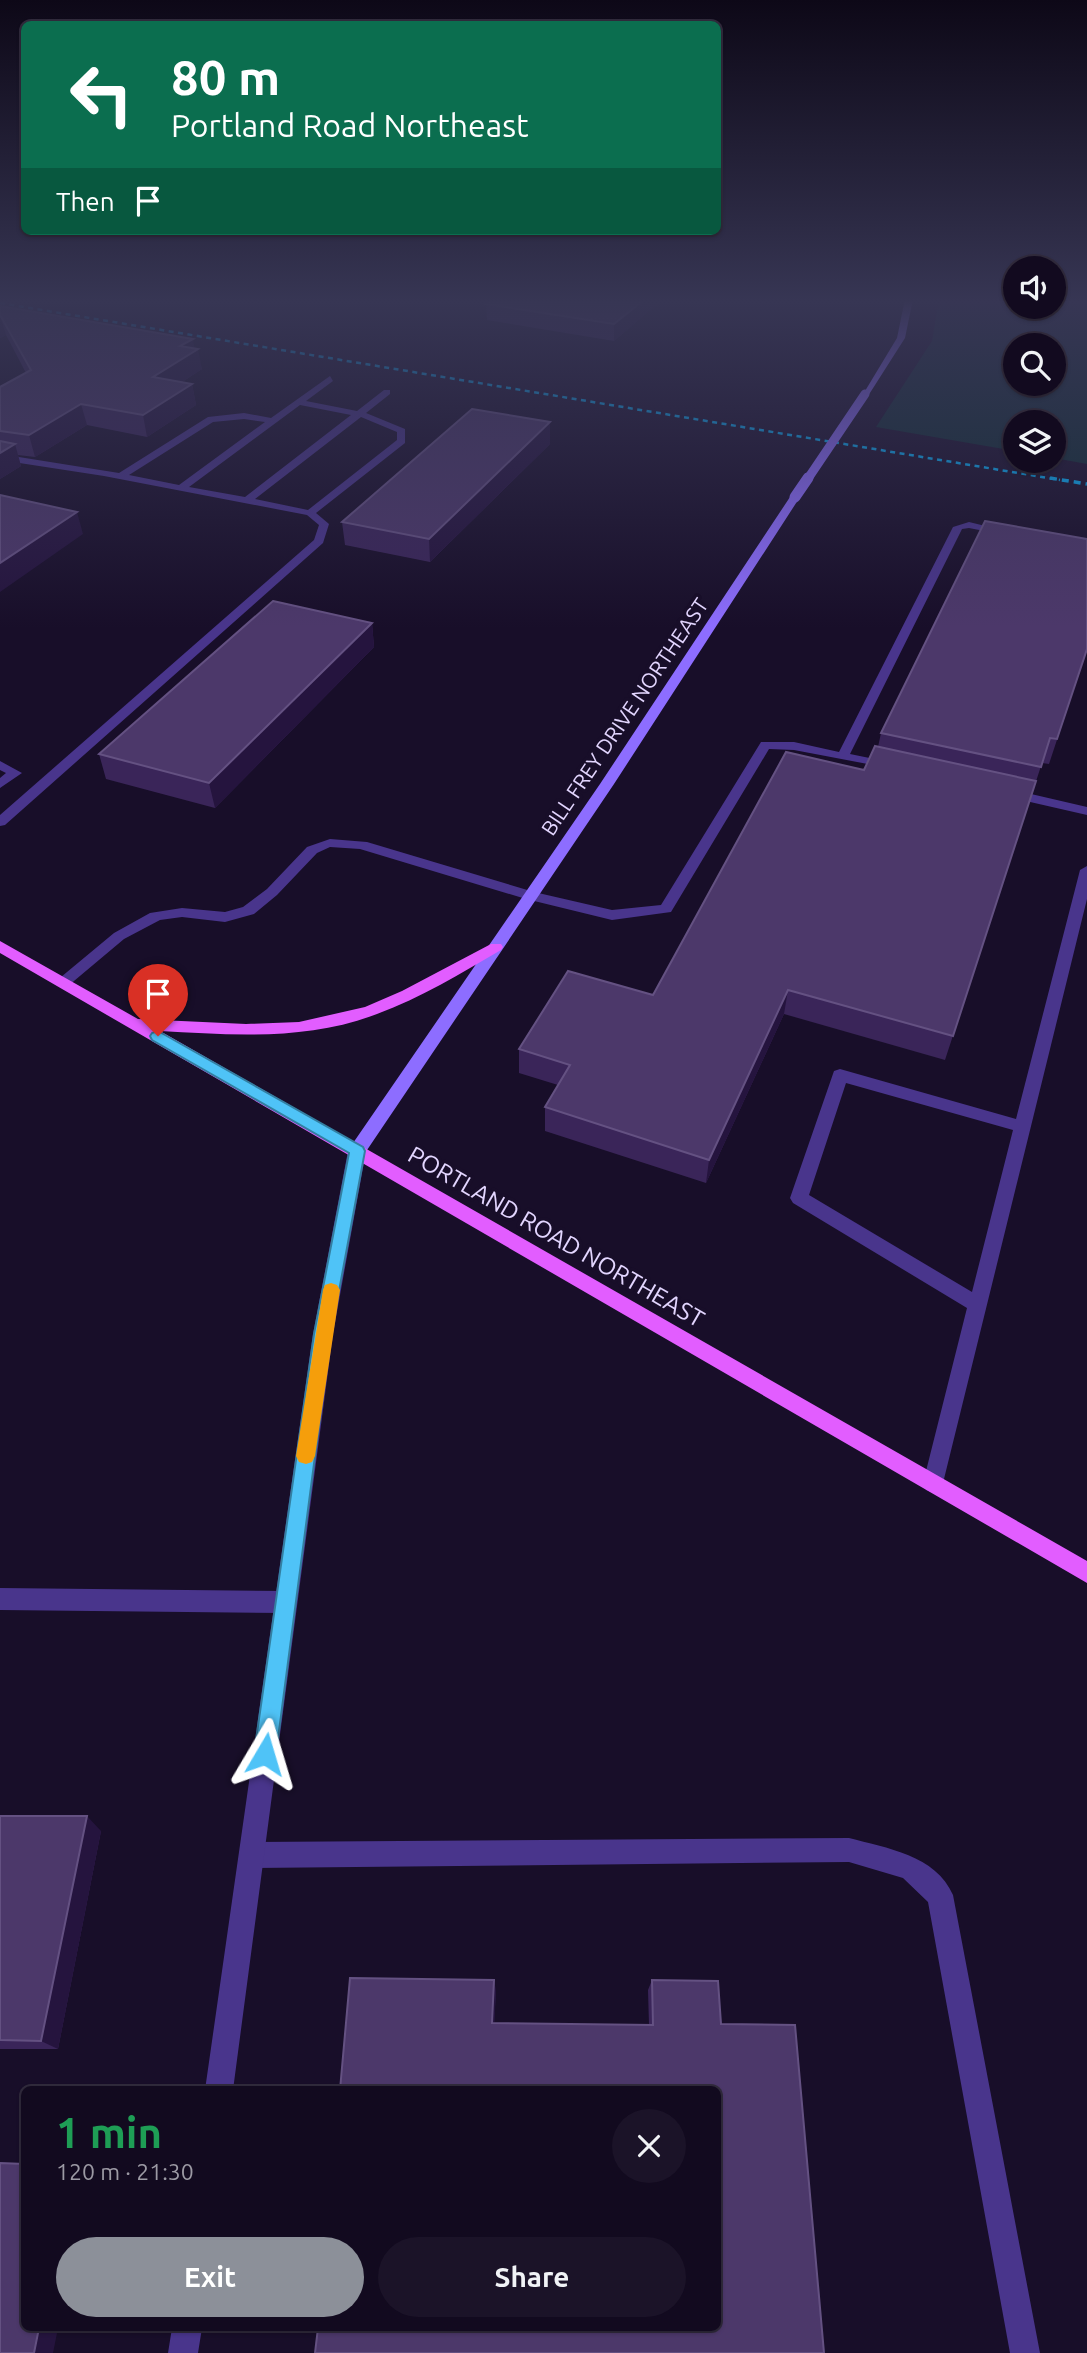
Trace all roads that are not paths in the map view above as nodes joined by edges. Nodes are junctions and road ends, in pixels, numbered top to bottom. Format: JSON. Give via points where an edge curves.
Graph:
{"nodes":[{"id":1,"x":289,"y":409,"type":"edge"},
{"id":2,"x":332,"y":409,"type":"edge"},
{"id":3,"x":365,"y":409,"type":"edge"},
{"id":4,"x":855,"y":409,"type":"edge"},
{"id":5,"x":358,"y":414,"type":"junction"},
{"id":6,"x":272,"y":421,"type":"junction"},
{"id":7,"x":0,"y":457,"type":"edge"},
{"id":8,"x":121,"y":476,"type":"junction"},
{"id":9,"x":181,"y":488,"type":"junction"},
{"id":10,"x":246,"y":500,"type":"junction"},
{"id":11,"x":310,"y":513,"type":"junction"},
{"id":12,"x":1021,"y":536,"type":"edge"},
{"id":13,"x":843,"y":756,"type":"junction"},
{"id":14,"x":0,"y":765,"type":"edge"},
{"id":15,"x":905,"y":769,"type":"edge"},
{"id":16,"x":0,"y":784,"type":"edge"},
{"id":17,"x":996,"y":790,"type":"edge"},
{"id":18,"x":1087,"y":811,"type":"edge"},
{"id":19,"x":0,"y":822,"type":"edge"},
{"id":20,"x":1087,"y":870,"type":"edge"},
{"id":21,"x":531,"y":896,"type":"junction"},
{"id":22,"x":0,"y":946,"type":"edge"},
{"id":23,"x":496,"y":947,"type":"junction"},
{"id":24,"x":63,"y":982,"type":"junction"},
{"id":25,"x":136,"y":1024,"type":"junction"},
{"id":26,"x":1023,"y":1127,"type":"junction"},
{"id":27,"x":357,"y":1151,"type":"junction"},
{"id":28,"x":978,"y":1305,"type":"junction"},
{"id":29,"x":933,"y":1483,"type":"junction"},
{"id":30,"x":1087,"y":1573,"type":"edge"},
{"id":31,"x":0,"y":1599,"type":"edge"},
{"id":32,"x":285,"y":1602,"type":"junction"},
{"id":33,"x":252,"y":1855,"type":"junction"},
{"id":34,"x":220,"y":2086,"type":"edge"},
{"id":35,"x":187,"y":2331,"type":"edge"},
{"id":36,"x":183,"y":2353,"type":"edge"},
{"id":37,"x":1025,"y":2353,"type":"edge"}],
"edges":[{"from":1,"to":6,"type":"street"},
{"from":2,"to":5,"type":"street"},
{"from":3,"to":5,"type":"street"},
{"from":4,"to":21,"type":"street","name":"BILL FREY DRIVE NORTHEAST","bridge":true},
{"from":5,"to":10,"type":"street"},
{"from":5,"to":11,"type":"street","via":[[402,431],[402,441]]},
{"from":6,"to":8,"type":"street","via":[[244,416],[211,419]]},
{"from":6,"to":9,"type":"street"},
{"from":7,"to":8,"type":"street"},
{"from":8,"to":9,"type":"street"},
{"from":9,"to":10,"type":"street"},
{"from":10,"to":11,"type":"street"},
{"from":11,"to":19,"type":"street","via":[[324,524],[319,541]]},
{"from":12,"to":13,"type":"street","via":[[969,525],[958,527]]},
{"from":13,"to":15,"type":"street"},
{"from":13,"to":21,"type":"street","via":[[765,745],[666,909],[612,915]]},
{"from":14,"to":16,"type":"street","via":[[15,773]]},
{"from":17,"to":18,"type":"street"},
{"from":20,"to":26,"type":"street"},
{"from":21,"to":23,"type":"street","name":"BILL FREY DRIVE NORTHEAST"},
{"from":21,"to":24,"type":"street","via":[[362,845],[323,843],[245,914],[228,918],[174,911],[154,916]]},
{"from":22,"to":24,"type":"main road","name":"PORTLAND ROAD NORTHEAST"},
{"from":23,"to":25,"type":"main road","via":[[400,998],[352,1017],[264,1031]]},
{"from":23,"to":27,"type":"street","name":"BILL FREY DRIVE NORTHEAST"},
{"from":24,"to":25,"type":"main road","name":"PORTLAND ROAD NORTHEAST"},
{"from":25,"to":27,"type":"main road","name":"PORTLAND ROAD NORTHEAST"},
{"from":26,"to":28,"type":"street"},
{"from":26,"to":28,"type":"street","via":[[840,1075],[799,1198]]},
{"from":27,"to":29,"type":"main road","name":"PORTLAND ROAD NORTHEAST"},
{"from":27,"to":32,"type":"street","via":[[323,1334]]},
{"from":28,"to":29,"type":"street"},
{"from":29,"to":30,"type":"main road","name":"PORTLAND ROAD NORTHEAST"},
{"from":31,"to":32,"type":"street"},
{"from":32,"to":33,"type":"street"},
{"from":33,"to":34,"type":"street"},
{"from":33,"to":37,"type":"street","via":[[849,1850],[910,1867],[940,1895]]},
{"from":35,"to":36,"type":"street"}]}
